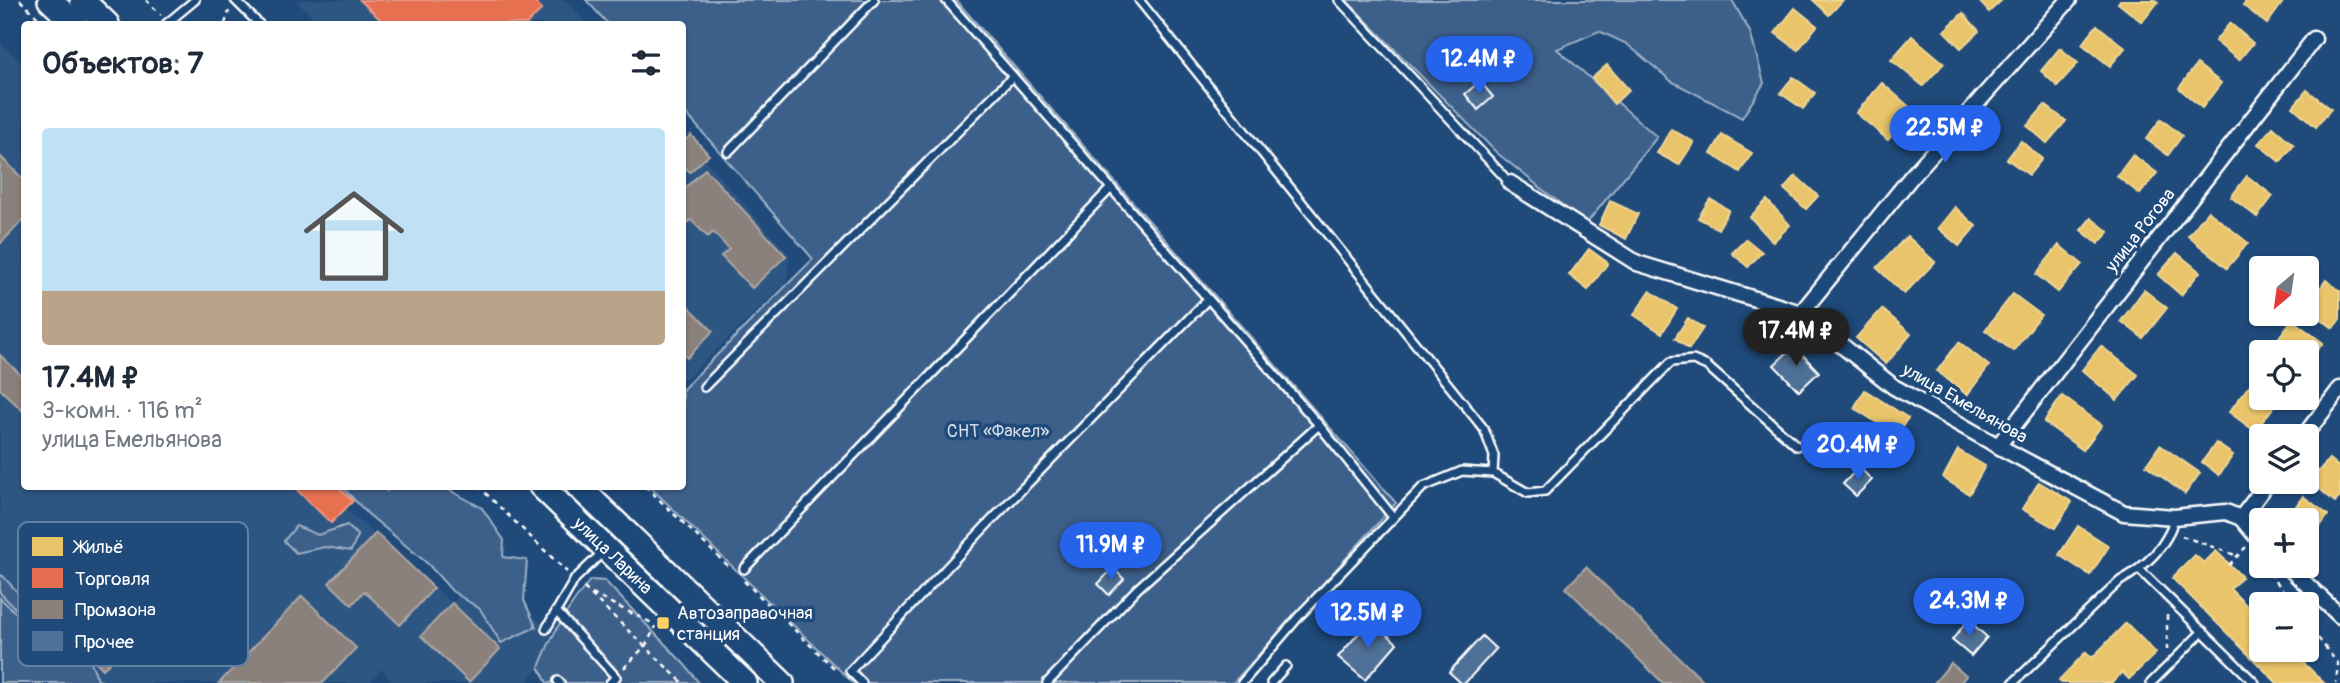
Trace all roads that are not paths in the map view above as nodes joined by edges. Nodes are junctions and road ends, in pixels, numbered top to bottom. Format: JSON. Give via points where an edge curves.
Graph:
{"nodes":[{"id":1,"x":50,"y":0,"type":"edge"},
{"id":2,"x":82,"y":0,"type":"edge"},
{"id":3,"x":195,"y":0,"type":"edge"},
{"id":4,"x":235,"y":0,"type":"edge"},
{"id":5,"x":874,"y":0,"type":"edge"},
{"id":6,"x":946,"y":0,"type":"edge"},
{"id":7,"x":1139,"y":0,"type":"edge"},
{"id":8,"x":1339,"y":0,"type":"edge"},
{"id":9,"x":2068,"y":0,"type":"edge"},
{"id":10,"x":72,"y":21,"type":"edge"},
{"id":11,"x":104,"y":21,"type":"edge"},
{"id":12,"x":169,"y":21,"type":"edge"},
{"id":13,"x":256,"y":21,"type":"edge"},
{"id":14,"x":2314,"y":39,"type":"dead end"},
{"id":15,"x":1013,"y":76,"type":"junction"},
{"id":16,"x":728,"y":152,"type":"dead end"},
{"id":17,"x":1510,"y":183,"type":"joint"},
{"id":18,"x":1111,"y":188,"type":"junction"},
{"id":19,"x":1208,"y":299,"type":"junction"},
{"id":20,"x":1801,"y":313,"type":"junction"},
{"id":21,"x":704,"y":387,"type":"dead end"},
{"id":22,"x":2340,"y":389,"type":"edge"},
{"id":23,"x":2313,"y":424,"type":"edge"},
{"id":24,"x":1319,"y":425,"type":"junction"},
{"id":25,"x":1797,"y":446,"type":"dead end"},
{"id":26,"x":1998,"y":446,"type":"junction"},
{"id":27,"x":1493,"y":473,"type":"junction"},
{"id":28,"x":545,"y":490,"type":"edge"},
{"id":29,"x":582,"y":490,"type":"edge"},
{"id":30,"x":2259,"y":494,"type":"edge"},
{"id":31,"x":1393,"y":517,"type":"junction"},
{"id":32,"x":2174,"y":517,"type":"junction"},
{"id":33,"x":2241,"y":518,"type":"junction"},
{"id":34,"x":2249,"y":527,"type":"edge"},
{"id":35,"x":606,"y":549,"type":"junction"},
{"id":36,"x":744,"y":569,"type":"dead end"},
{"id":37,"x":2140,"y":570,"type":"junction"},
{"id":38,"x":2300,"y":578,"type":"edge"},
{"id":39,"x":556,"y":611,"type":"junction"},
{"id":40,"x":2340,"y":616,"type":"edge"},
{"id":41,"x":546,"y":629,"type":"dead end"},
{"id":42,"x":2203,"y":631,"type":"junction"},
{"id":43,"x":1286,"y":666,"type":"dead end"},
{"id":44,"x":613,"y":680,"type":"edge"},
{"id":45,"x":745,"y":683,"type":"edge"},
{"id":46,"x":782,"y":683,"type":"edge"},
{"id":47,"x":862,"y":683,"type":"edge"},
{"id":48,"x":1047,"y":683,"type":"edge"},
{"id":49,"x":1242,"y":683,"type":"edge"},
{"id":50,"x":1271,"y":683,"type":"edge"},
{"id":51,"x":2013,"y":683,"type":"edge"},
{"id":52,"x":2151,"y":683,"type":"edge"},
{"id":53,"x":2255,"y":683,"type":"edge"}],
"edges":[{"from":1,"to":10,"type":"main road"},
{"from":2,"to":11,"type":"main road"},
{"from":3,"to":12,"type":"lane"},
{"from":4,"to":13,"type":"lane"},
{"from":5,"to":16,"type":"lane"},
{"from":6,"to":15,"type":"lane"},
{"from":7,"to":27,"type":"lane","via":[[1483,429],[1494,456]]},
{"from":8,"to":17,"type":"lane"},
{"from":9,"to":20,"type":"street","via":[[1912,176]]},
{"from":14,"to":26,"type":"street","name":"улица Рогова"},
{"from":15,"to":18,"type":"lane"},
{"from":15,"to":21,"type":"lane"},
{"from":17,"to":20,"type":"street","name":"улица Емельянова","via":[[1637,263]]},
{"from":18,"to":19,"type":"lane"},
{"from":18,"to":36,"type":"lane"},
{"from":19,"to":24,"type":"lane"},
{"from":19,"to":47,"type":"lane","via":[[850,671]]},
{"from":20,"to":26,"type":"street","name":"улица Емельянова","via":[[1894,387]]},
{"from":22,"to":23,"type":"street"},
{"from":24,"to":31,"type":"lane"},
{"from":24,"to":48,"type":"lane","via":[[1137,589]]},
{"from":25,"to":27,"type":"lane","via":[[1707,366],[1693,360],[1671,362],[1545,491],[1528,493]]},
{"from":26,"to":32,"type":"street","name":"улица Емельянова","via":[[2124,513]]},
{"from":27,"to":31,"type":"lane","via":[[1462,471],[1423,487]]},
{"from":28,"to":35,"type":"main road","name":"улица Ларина"},
{"from":29,"to":46,"type":"main road","name":"улица Ларина"},
{"from":30,"to":33,"type":"street"},
{"from":31,"to":49,"type":"lane"},
{"from":32,"to":33,"type":"street","name":"улица Емельянова","via":[[2227,512]]},
{"from":32,"to":37,"type":"lane","via":[[2171,533]]},
{"from":33,"to":34,"type":"street"},
{"from":35,"to":39,"type":"lane","via":[[575,579]]},
{"from":35,"to":45,"type":"main road","name":"улица Ларина"},
{"from":37,"to":42,"type":"lane"},
{"from":37,"to":51,"type":"lane","via":[[2120,581]]},
{"from":38,"to":40,"type":"street"},
{"from":39,"to":41,"type":"lane"},
{"from":39,"to":44,"type":"lane"},
{"from":42,"to":52,"type":"lane"},
{"from":42,"to":53,"type":"lane"},
{"from":43,"to":50,"type":"lane"}]}
